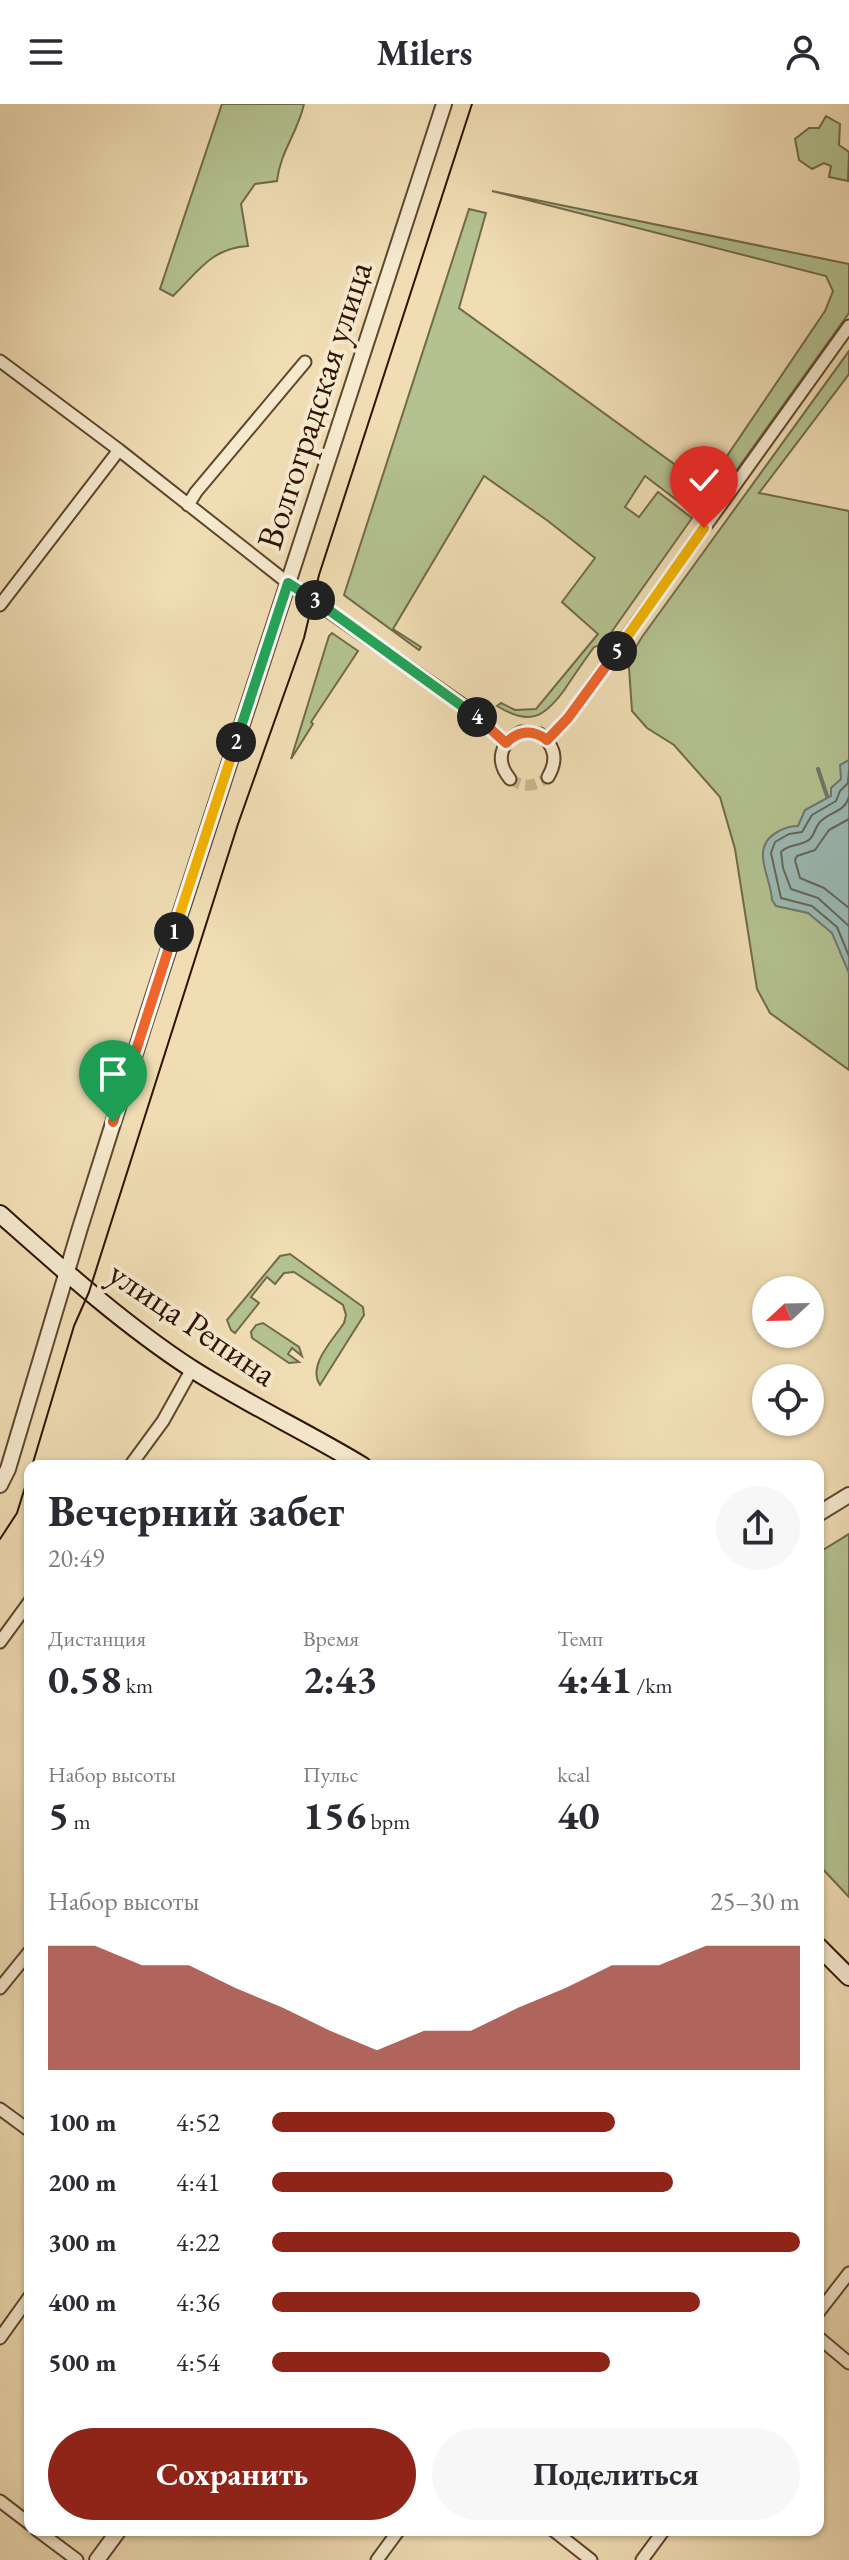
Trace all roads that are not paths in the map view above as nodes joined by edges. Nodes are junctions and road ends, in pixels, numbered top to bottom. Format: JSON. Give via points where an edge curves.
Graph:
{"nodes":[{"id":1,"x":444,"y":104,"type":"edge"},
{"id":2,"x":849,"y":326,"type":"edge"},
{"id":3,"x":0,"y":361,"type":"edge"},
{"id":4,"x":305,"y":362,"type":"dead end"},
{"id":5,"x":119,"y":450,"type":"junction"},
{"id":6,"x":188,"y":505,"type":"junction"},
{"id":7,"x":288,"y":583,"type":"junction"},
{"id":8,"x":0,"y":605,"type":"edge"},
{"id":9,"x":547,"y":740,"type":"junction"},
{"id":10,"x":506,"y":743,"type":"junction"},
{"id":11,"x":548,"y":777,"type":"dead end"},
{"id":12,"x":510,"y":779,"type":"dead end"},
{"id":13,"x":0,"y":1214,"type":"edge"},
{"id":14,"x":66,"y":1273,"type":"junction"},
{"id":15,"x":192,"y":1369,"type":"junction"},
{"id":16,"x":134,"y":1460,"type":"edge"},
{"id":17,"x":348,"y":1460,"type":"edge"},
{"id":18,"x":0,"y":1485,"type":"edge"},
{"id":19,"x":849,"y":1495,"type":"edge"},
{"id":20,"x":824,"y":1510,"type":"edge"},
{"id":21,"x":24,"y":1609,"type":"edge"},
{"id":22,"x":0,"y":1642,"type":"edge"},
{"id":23,"x":824,"y":1952,"type":"edge"},
{"id":24,"x":24,"y":1958,"type":"edge"},
{"id":25,"x":849,"y":1977,"type":"edge"},
{"id":26,"x":0,"y":1988,"type":"edge"},
{"id":27,"x":0,"y":2109,"type":"edge"},
{"id":28,"x":24,"y":2127,"type":"edge"},
{"id":29,"x":849,"y":2273,"type":"edge"},
{"id":30,"x":24,"y":2304,"type":"edge"},
{"id":31,"x":824,"y":2305,"type":"edge"},
{"id":32,"x":0,"y":2338,"type":"edge"},
{"id":33,"x":824,"y":2342,"type":"edge"},
{"id":34,"x":849,"y":2363,"type":"edge"},
{"id":35,"x":0,"y":2501,"type":"edge"},
{"id":36,"x":24,"y":2519,"type":"edge"},
{"id":37,"x":45,"y":2536,"type":"edge"},
{"id":38,"x":115,"y":2536,"type":"edge"},
{"id":39,"x":395,"y":2536,"type":"edge"},
{"id":40,"x":561,"y":2536,"type":"edge"},
{"id":41,"x":660,"y":2536,"type":"edge"},
{"id":42,"x":77,"y":2560,"type":"edge"},
{"id":43,"x":97,"y":2560,"type":"edge"},
{"id":44,"x":377,"y":2560,"type":"edge"},
{"id":45,"x":591,"y":2560,"type":"edge"},
{"id":46,"x":642,"y":2560,"type":"edge"}],
"edges":[{"from":1,"to":7,"type":"street","name":"Волгоградская улица"},
{"from":2,"to":9,"type":"street","via":[[568,718]]},
{"from":3,"to":5,"type":"street"},
{"from":4,"to":6,"type":"street"},
{"from":5,"to":6,"type":"street"},
{"from":5,"to":8,"type":"street"},
{"from":6,"to":7,"type":"street"},
{"from":7,"to":10,"type":"street","via":[[470,710]]},
{"from":7,"to":14,"type":"street","name":"Волгоградская улица"},
{"from":9,"to":10,"type":"street","via":[[531,732]]},
{"from":9,"to":11,"type":"street","via":[[555,758]]},
{"from":10,"to":12,"type":"street","via":[[501,762]]},
{"from":13,"to":14,"type":"main road","name":"улица Репина"},
{"from":14,"to":15,"type":"main road","name":"улица Репина"},
{"from":14,"to":18,"type":"street","name":"Волгоградская улица"},
{"from":15,"to":16,"type":"street"},
{"from":15,"to":17,"type":"main road","name":"улица Репина"},
{"from":19,"to":20,"type":"street"},
{"from":21,"to":22,"type":"street"},
{"from":23,"to":25,"type":"main road"},
{"from":24,"to":26,"type":"street"},
{"from":27,"to":28,"type":"street"},
{"from":29,"to":31,"type":"street"},
{"from":30,"to":32,"type":"street"},
{"from":33,"to":34,"type":"street"},
{"from":35,"to":36,"type":"street"},
{"from":37,"to":42,"type":"street"},
{"from":38,"to":43,"type":"street"},
{"from":39,"to":44,"type":"street"},
{"from":40,"to":45,"type":"street"},
{"from":41,"to":46,"type":"street"}]}
